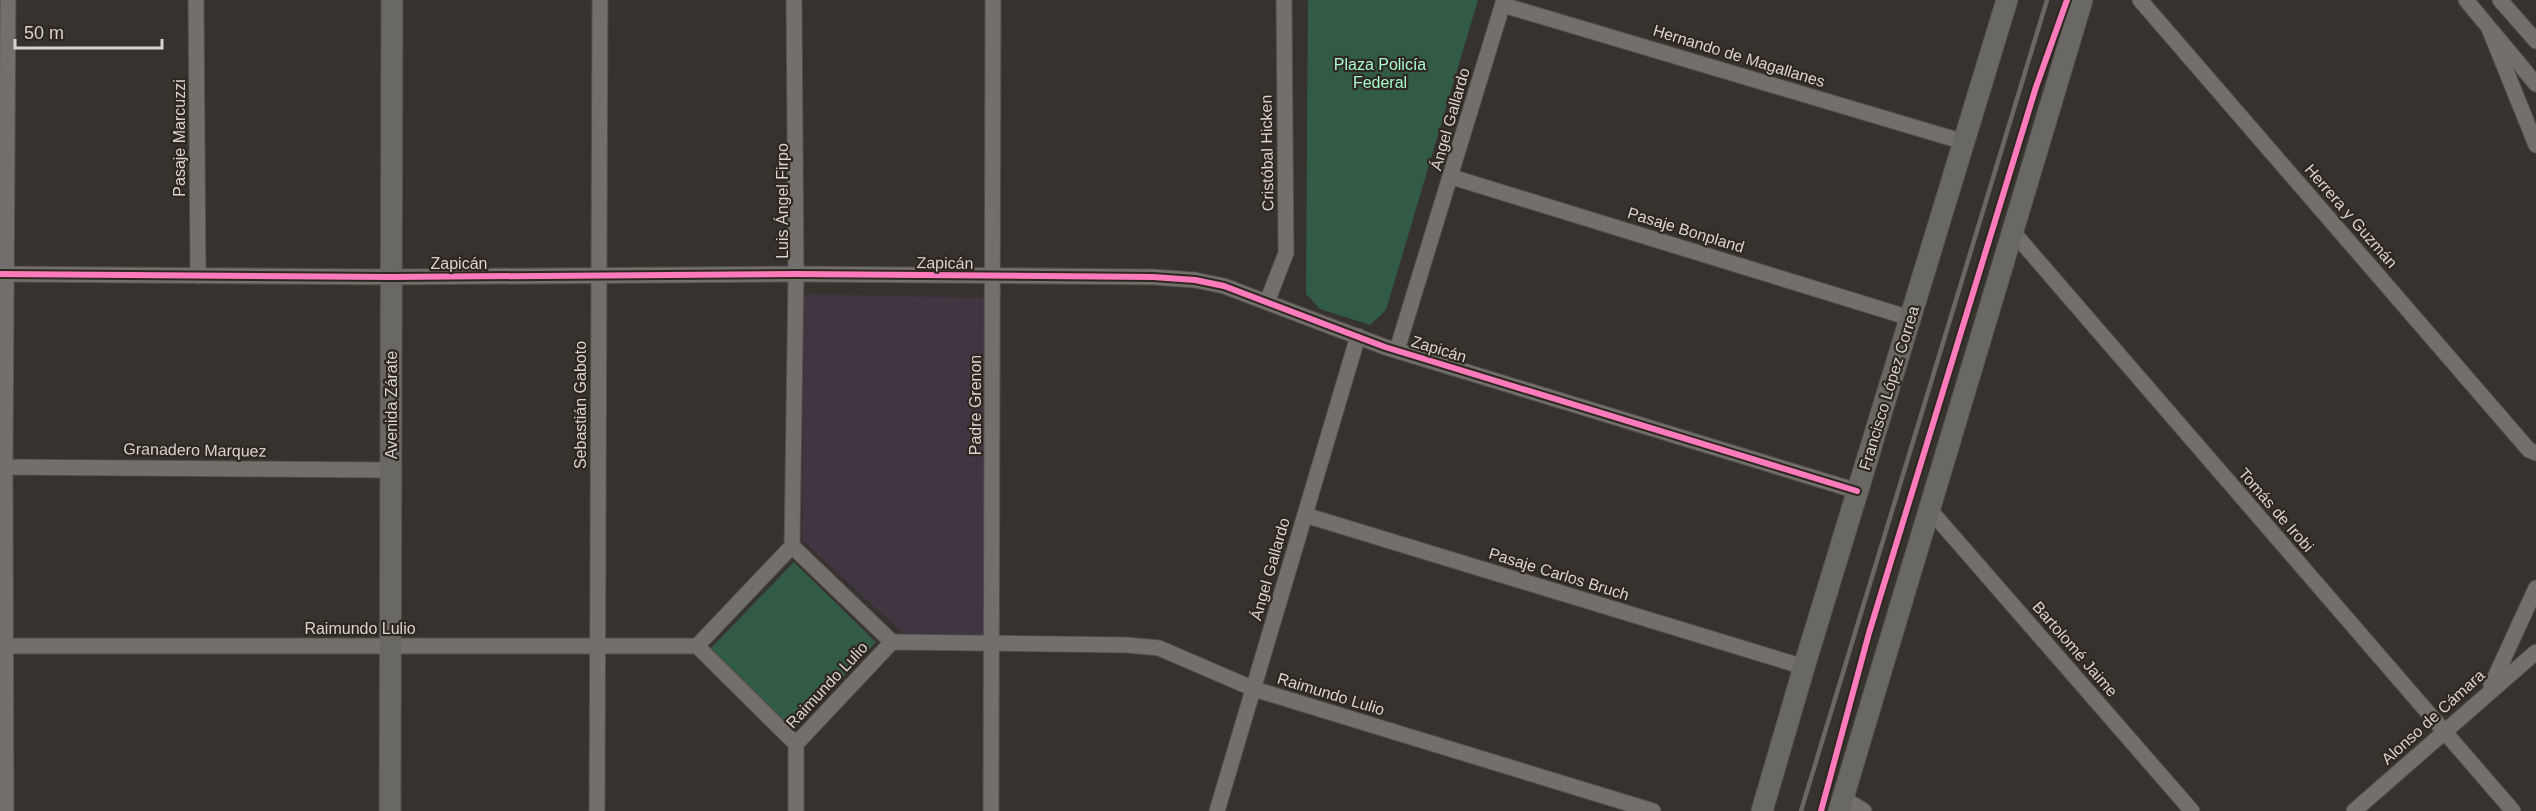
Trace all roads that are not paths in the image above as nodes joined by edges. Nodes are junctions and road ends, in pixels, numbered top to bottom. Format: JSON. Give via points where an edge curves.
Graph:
{"nodes":[{"id":1,"x":8,"y":0,"type":"edge"},
{"id":2,"x":196,"y":0,"type":"edge"},
{"id":3,"x":392,"y":0,"type":"edge"},
{"id":4,"x":600,"y":0,"type":"edge"},
{"id":5,"x":794,"y":0,"type":"edge"},
{"id":6,"x":993,"y":0,"type":"edge"},
{"id":7,"x":1284,"y":0,"type":"edge"},
{"id":8,"x":2007,"y":0,"type":"edge"},
{"id":9,"x":2082,"y":0,"type":"edge"},
{"id":10,"x":2140,"y":0,"type":"edge"},
{"id":11,"x":2466,"y":0,"type":"edge"},
{"id":12,"x":2500,"y":0,"type":"edge"},
{"id":13,"x":1503,"y":2,"type":"edge"},
{"id":14,"x":2490,"y":31,"type":"junction"},
{"id":15,"x":2536,"y":41,"type":"edge"},
{"id":16,"x":2536,"y":84,"type":"edge"},
{"id":17,"x":1964,"y":142,"type":"junction"},
{"id":18,"x":2536,"y":145,"type":"edge"},
{"id":19,"x":1452,"y":177,"type":"junction"},
{"id":20,"x":2013,"y":231,"type":"junction"},
{"id":21,"x":3,"y":274,"type":"edge"},
{"id":22,"x":796,"y":274,"type":"junction"},
{"id":23,"x":198,"y":276,"type":"junction"},
{"id":24,"x":391,"y":277,"type":"junction"},
{"id":25,"x":599,"y":277,"type":"junction"},
{"id":26,"x":993,"y":277,"type":"junction"},
{"id":27,"x":1267,"y":302,"type":"junction"},
{"id":28,"x":1910,"y":318,"type":"junction"},
{"id":29,"x":1359,"y":336,"type":"junction"},
{"id":30,"x":1397,"y":351,"type":"junction"},
{"id":31,"x":2536,"y":453,"type":"edge"},
{"id":32,"x":3,"y":467,"type":"edge"},
{"id":33,"x":390,"y":470,"type":"junction"},
{"id":34,"x":1857,"y":491,"type":"junction"},
{"id":35,"x":1930,"y":510,"type":"junction"},
{"id":36,"x":1305,"y":515,"type":"junction"},
{"id":37,"x":792,"y":546,"type":"junction"},
{"id":38,"x":2536,"y":588,"type":"edge"},
{"id":39,"x":892,"y":642,"type":"junction"},
{"id":40,"x":992,"y":642,"type":"junction"},
{"id":41,"x":3,"y":646,"type":"edge"},
{"id":42,"x":391,"y":646,"type":"junction"},
{"id":43,"x":597,"y":646,"type":"junction"},
{"id":44,"x":697,"y":646,"type":"junction"},
{"id":45,"x":2536,"y":652,"type":"edge"},
{"id":46,"x":1804,"y":667,"type":"junction"},
{"id":47,"x":1254,"y":689,"type":"junction"},
{"id":48,"x":2487,"y":692,"type":"junction"},
{"id":49,"x":2444,"y":732,"type":"junction"},
{"id":50,"x":796,"y":744,"type":"junction"},
{"id":51,"x":1841,"y":804,"type":"edge"},
{"id":52,"x":6,"y":811,"type":"edge"},
{"id":53,"x":390,"y":811,"type":"edge"},
{"id":54,"x":597,"y":811,"type":"edge"},
{"id":55,"x":796,"y":811,"type":"edge"},
{"id":56,"x":991,"y":811,"type":"edge"},
{"id":57,"x":1217,"y":811,"type":"edge"},
{"id":58,"x":1653,"y":811,"type":"edge"},
{"id":59,"x":1762,"y":811,"type":"edge"},
{"id":60,"x":1864,"y":811,"type":"edge"},
{"id":61,"x":2192,"y":811,"type":"edge"},
{"id":62,"x":2354,"y":811,"type":"edge"},
{"id":63,"x":2513,"y":811,"type":"edge"}],
"edges":[{"from":1,"to":21,"type":"street"},
{"from":2,"to":23,"type":"street","name":"Pasaje Marcuzzi"},
{"from":3,"to":24,"type":"main road","name":"Avenida Zárate"},
{"from":4,"to":25,"type":"street","name":"Sebastián Gaboto"},
{"from":5,"to":22,"type":"street","name":"Luis Ángel Firpo"},
{"from":6,"to":26,"type":"street","name":"Padre Grenon"},
{"from":7,"to":27,"type":"street","name":"Cristóbal Hicken","via":[[1286,253]]},
{"from":8,"to":17,"type":"main road","name":"Francisco López Correa"},
{"from":9,"to":20,"type":"main road"},
{"from":10,"to":31,"type":"street","name":"Herrera y Guzmán","via":[[2529,450]]},
{"from":11,"to":14,"type":"street"},
{"from":12,"to":15,"type":"street"},
{"from":13,"to":17,"type":"street","name":"Hernando de Magallanes"},
{"from":13,"to":19,"type":"street","name":"Ángel Gallardo"},
{"from":14,"to":16,"type":"street"},
{"from":14,"to":18,"type":"street"},
{"from":17,"to":28,"type":"main road","name":"Francisco López Correa"},
{"from":19,"to":28,"type":"street","name":"Pasaje Bonpland"},
{"from":19,"to":30,"type":"street","name":"Ángel Gallardo"},
{"from":20,"to":35,"type":"main road"},
{"from":20,"to":49,"type":"street","name":"Tomás de Irobi"},
{"from":21,"to":23,"type":"street","name":"Zapicán"},
{"from":21,"to":32,"type":"street"},
{"from":22,"to":25,"type":"street","name":"Zapicán"},
{"from":22,"to":26,"type":"street","name":"Zapicán"},
{"from":22,"to":37,"type":"street","name":"Luis Ángel Firpo"},
{"from":23,"to":24,"type":"street","name":"Zapicán"},
{"from":24,"to":25,"type":"street","name":"Zapicán"},
{"from":24,"to":33,"type":"main road","name":"Avenida Zárate"},
{"from":25,"to":43,"type":"street","name":"Sebastián Gaboto"},
{"from":26,"to":27,"type":"street","name":"Zapicán","via":[[1195,280]]},
{"from":26,"to":40,"type":"street","name":"Padre Grenon"},
{"from":27,"to":29,"type":"street","name":"Zapicán"},
{"from":28,"to":34,"type":"main road","name":"Francisco López Correa"},
{"from":29,"to":30,"type":"street","name":"Zapicán"},
{"from":29,"to":36,"type":"street","name":"Ángel Gallardo"},
{"from":30,"to":34,"type":"street","name":"Zapicán"},
{"from":32,"to":33,"type":"street","name":"Granadero Marquez"},
{"from":32,"to":41,"type":"street"},
{"from":33,"to":42,"type":"main road","name":"Avenida Zárate"},
{"from":34,"to":46,"type":"main road","name":"Francisco López Correa"},
{"from":35,"to":51,"type":"main road"},
{"from":35,"to":61,"type":"street","name":"Bartolomé Jaime"},
{"from":36,"to":46,"type":"street","name":"Pasaje Carlos Bruch"},
{"from":36,"to":47,"type":"street","name":"Ángel Gallardo"},
{"from":37,"to":39,"type":"street"},
{"from":37,"to":44,"type":"street"},
{"from":38,"to":48,"type":"street"},
{"from":39,"to":40,"type":"street","name":"Raimundo Lulio"},
{"from":39,"to":50,"type":"street","name":"Raimundo Lulio"},
{"from":40,"to":47,"type":"street","name":"Raimundo Lulio","via":[[1159,648]]},
{"from":40,"to":56,"type":"street","name":"Padre Grenon"},
{"from":41,"to":42,"type":"street","name":"Raimundo Lulio"},
{"from":41,"to":52,"type":"street"},
{"from":42,"to":43,"type":"street","name":"Raimundo Lulio"},
{"from":42,"to":53,"type":"main road","name":"Avenida Zárate"},
{"from":43,"to":44,"type":"street","name":"Raimundo Lulio"},
{"from":43,"to":54,"type":"street","name":"Sebastián Gaboto"},
{"from":44,"to":50,"type":"street","name":"Raimundo Lulio"},
{"from":45,"to":48,"type":"street","name":"Alonso de Cámara"},
{"from":46,"to":59,"type":"main road","name":"Francisco López Correa"},
{"from":47,"to":57,"type":"street","name":"Ángel Gallardo"},
{"from":47,"to":58,"type":"street","name":"Raimundo Lulio"},
{"from":48,"to":49,"type":"street","name":"Alonso de Cámara"},
{"from":49,"to":62,"type":"street","name":"Alonso de Cámara"},
{"from":49,"to":63,"type":"street","name":"Tomás de Irobi"},
{"from":50,"to":55,"type":"street"},
{"from":51,"to":60,"type":"street"}]}
